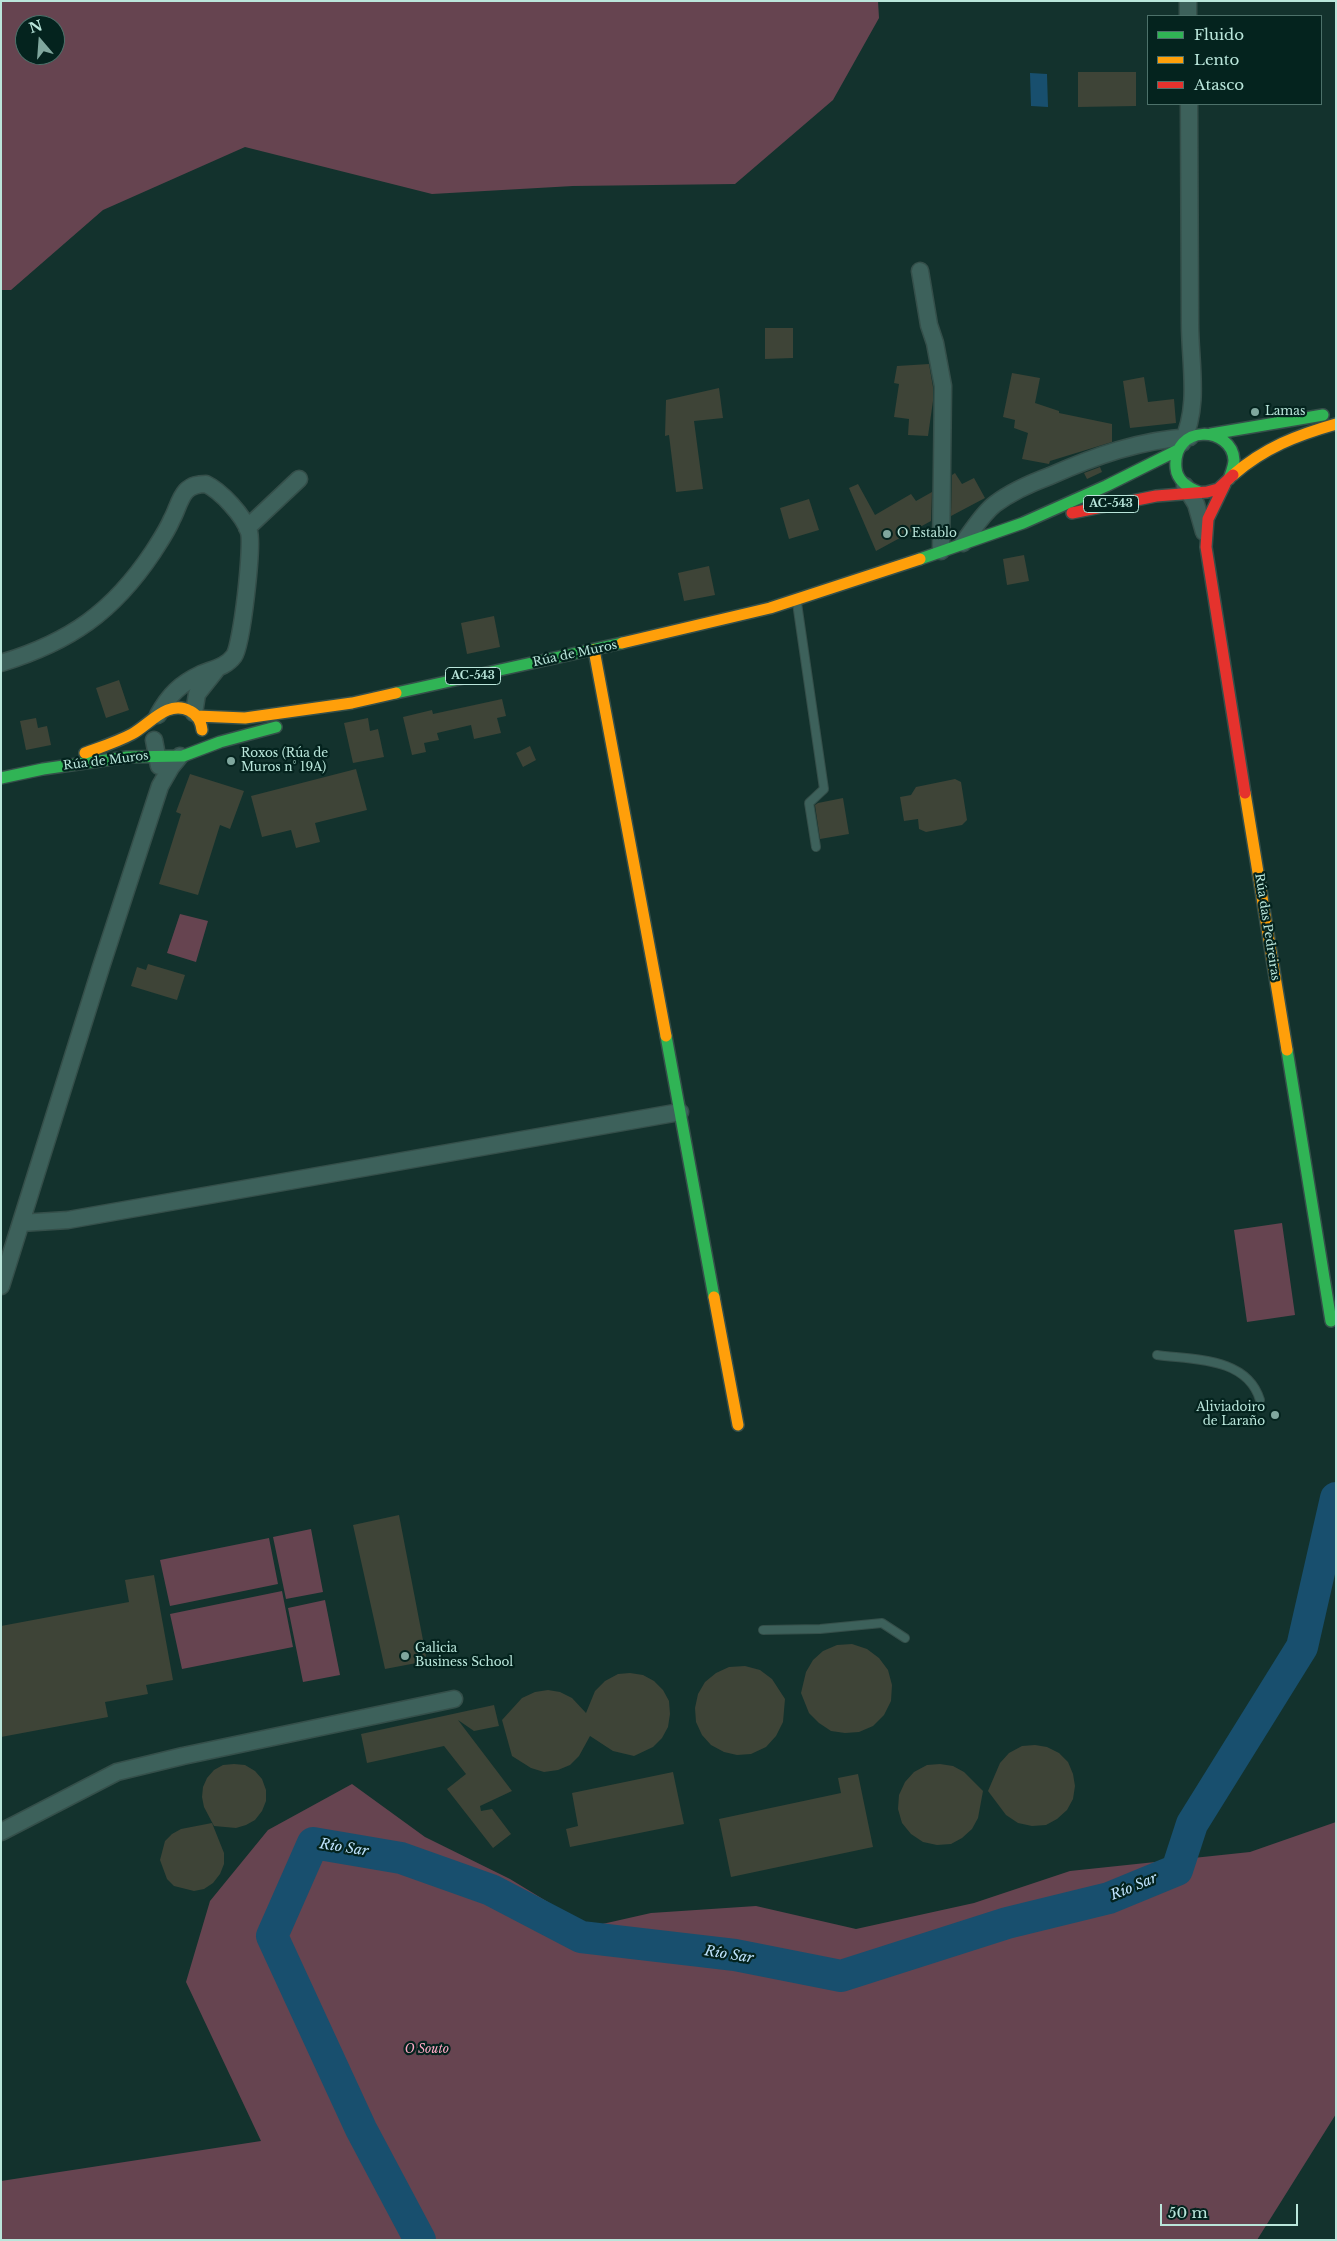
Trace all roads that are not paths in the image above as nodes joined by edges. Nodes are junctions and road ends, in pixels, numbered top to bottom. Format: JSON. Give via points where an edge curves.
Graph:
{"nodes":[{"id":1,"x":1188,"y":1,"type":"edge"},
{"id":2,"x":1188,"y":15,"type":"edge"},
{"id":3,"x":1189,"y":105,"type":"edge"},
{"id":4,"x":920,"y":271,"type":"dead end"},
{"id":5,"x":1193,"y":400,"type":"junction"},
{"id":6,"x":1310,"y":408,"type":"dead end"},
{"id":7,"x":1333,"y":412,"type":"edge"},
{"id":8,"x":1336,"y":424,"type":"edge"},
{"id":9,"x":1214,"y":432,"type":"junction"},
{"id":10,"x":1185,"y":441,"type":"junction"},
{"id":11,"x":299,"y":479,"type":"dead end"},
{"id":12,"x":1227,"y":481,"type":"junction"},
{"id":13,"x":1188,"y":492,"type":"junction"},
{"id":14,"x":1023,"y":523,"type":"junction"},
{"id":15,"x":247,"y":528,"type":"junction"},
{"id":16,"x":1205,"y":533,"type":"junction"},
{"id":17,"x":963,"y":544,"type":"junction"},
{"id":18,"x":942,"y":551,"type":"junction"},
{"id":19,"x":797,"y":600,"type":"junction"},
{"id":20,"x":594,"y":650,"type":"junction"},
{"id":21,"x":1,"y":663,"type":"edge"},
{"id":22,"x":217,"y":669,"type":"junction"},
{"id":23,"x":352,"y":703,"type":"junction"},
{"id":24,"x":195,"y":714,"type":"junction"},
{"id":25,"x":157,"y":718,"type":"junction"},
{"id":26,"x":288,"y":726,"type":"dead end"},
{"id":27,"x":256,"y":742,"type":"dead end"},
{"id":28,"x":172,"y":753,"type":"junction"},
{"id":29,"x":203,"y":757,"type":"dead end"},
{"id":30,"x":43,"y":769,"type":"junction"},
{"id":31,"x":1,"y":778,"type":"edge"},
{"id":32,"x":160,"y":786,"type":"junction"},
{"id":33,"x":816,"y":847,"type":"dead end"},
{"id":34,"x":680,"y":1112,"type":"junction"},
{"id":35,"x":21,"y":1224,"type":"junction"},
{"id":36,"x":1,"y":1286,"type":"edge"},
{"id":37,"x":1331,"y":1321,"type":"dead end"},
{"id":38,"x":1157,"y":1355,"type":"dead end"},
{"id":39,"x":1260,"y":1400,"type":"dead end"},
{"id":40,"x":738,"y":1425,"type":"dead end"},
{"id":41,"x":763,"y":1630,"type":"dead end"},
{"id":42,"x":905,"y":1638,"type":"dead end"},
{"id":43,"x":454,"y":1699,"type":"dead end"},
{"id":44,"x":1,"y":1832,"type":"edge"}],
"edges":[{"from":1,"to":2,"type":"street"},
{"from":3,"to":5,"type":"street"},
{"from":4,"to":18,"type":"street","via":[[942,386]]},
{"from":5,"to":9,"type":"street","via":[[1201,417]]},
{"from":5,"to":10,"type":"street"},
{"from":6,"to":7,"type":"lane"},
{"from":7,"to":9,"type":"main road","number":"AC-543"},
{"from":8,"to":12,"type":"main road","number":"AC-543","via":[[1282,441]]},
{"from":9,"to":10,"type":"main road","number":"AC-543"},
{"from":9,"to":12,"type":"main road","via":[[1228,445],[1234,457],[1234,468]]},
{"from":10,"to":13,"type":"main road","via":[[1175,466]]},
{"from":10,"to":14,"type":"main road","number":"AC-543","via":[[1106,486]]},
{"from":10,"to":17,"type":"street","via":[[1137,445],[1039,480],[996,503]]},
{"from":11,"to":15,"type":"street"},
{"from":12,"to":13,"type":"main road","number":"AC-543","via":[[1210,492]]},
{"from":12,"to":16,"type":"main road","name":"Rúa das Pedreiras","via":[[1209,517]]},
{"from":13,"to":14,"type":"main road","number":"AC-543"},
{"from":13,"to":16,"type":"street","name":"Rúa das Pedreiras"},
{"from":14,"to":17,"type":"main road","number":"AC-543"},
{"from":15,"to":21,"type":"street","via":[[217,491],[206,484],[193,485],[181,498],[166,532],[144,564],[100,615],[71,634]]},
{"from":15,"to":22,"type":"street","name":"Rúa de Muros","via":[[250,541],[238,647],[233,658]]},
{"from":16,"to":37,"type":"main road","name":"Rúa das Pedreiras","via":[[1212,601]]},
{"from":17,"to":18,"type":"main road","number":"AC-543"},
{"from":18,"to":19,"type":"main road","number":"AC-543"},
{"from":19,"to":20,"type":"main road","name":"Rúa de Muros","number":"AC-543"},
{"from":19,"to":33,"type":"lane","via":[[824,789],[809,803]]},
{"from":20,"to":23,"type":"main road","name":"Rúa de Muros","number":"AC-543"},
{"from":20,"to":34,"type":"main road"},
{"from":22,"to":24,"type":"street","name":"Rúa de Muros","via":[[197,694]]},
{"from":22,"to":25,"type":"street","name":"Rúa de Muros","via":[[188,681],[173,692]]},
{"from":23,"to":24,"type":"main road","name":"Rúa de Muros","number":"AC-543","via":[[244,718]]},
{"from":23,"to":28,"type":"main road","name":"Rúa de Muros","number":"AC-543","via":[[277,727]]},
{"from":24,"to":25,"type":"main road","name":"Rúa de Muros","number":"AC-543","via":[[176,707],[163,711]]},
{"from":24,"to":28,"type":"main road","name":"Rúa de Muros","via":[[202,726],[199,744]]},
{"from":25,"to":28,"type":"main road","name":"Rúa de Muros","via":[[153,728]]},
{"from":25,"to":30,"type":"main road","name":"Rúa de Muros","number":"AC-543","via":[[116,742]]},
{"from":26,"to":27,"type":"lane"},
{"from":28,"to":29,"type":"lane"},
{"from":28,"to":30,"type":"main road","name":"Rúa de Muros","number":"AC-543"},
{"from":28,"to":32,"type":"street"},
{"from":28,"to":32,"type":"street","via":[[170,767]]},
{"from":30,"to":31,"type":"main road","name":"Rúa de Muros","number":"AC-543"},
{"from":32,"to":35,"type":"street"},
{"from":34,"to":35,"type":"street","via":[[68,1220]]},
{"from":34,"to":40,"type":"main road"},
{"from":35,"to":36,"type":"street"},
{"from":38,"to":39,"type":"lane","via":[[1208,1361],[1233,1368],[1253,1384]]},
{"from":41,"to":42,"type":"lane","via":[[820,1630],[882,1623]]},
{"from":43,"to":44,"type":"street","via":[[117,1772]]}]}
